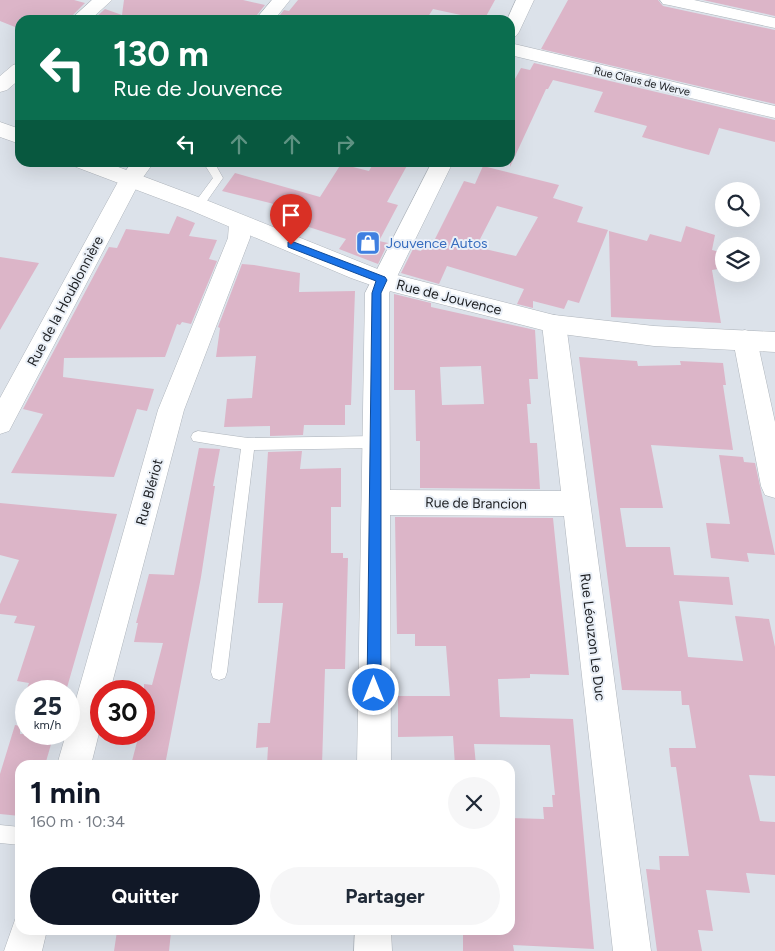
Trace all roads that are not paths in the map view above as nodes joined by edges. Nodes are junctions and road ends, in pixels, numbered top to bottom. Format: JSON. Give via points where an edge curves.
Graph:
{"nodes":[{"id":1,"x":103,"y":0,"type":"edge"},
{"id":2,"x":280,"y":0,"type":"edge"},
{"id":3,"x":525,"y":0,"type":"edge"},
{"id":4,"x":669,"y":0,"type":"edge"},
{"id":5,"x":750,"y":8,"type":"edge"},
{"id":6,"x":85,"y":15,"type":"edge"},
{"id":7,"x":268,"y":15,"type":"edge"},
{"id":8,"x":515,"y":21,"type":"edge"},
{"id":9,"x":775,"y":22,"type":"edge"},
{"id":10,"x":515,"y":50,"type":"edge"},
{"id":11,"x":15,"y":73,"type":"edge"},
{"id":12,"x":0,"y":86,"type":"edge"},
{"id":13,"x":775,"y":112,"type":"edge"},
{"id":14,"x":112,"y":167,"type":"edge"},
{"id":15,"x":211,"y":167,"type":"edge"},
{"id":16,"x":440,"y":167,"type":"edge"},
{"id":17,"x":137,"y":171,"type":"edge"},
{"id":18,"x":198,"y":205,"type":"junction"},
{"id":19,"x":240,"y":224,"type":"junction"},
{"id":20,"x":382,"y":280,"type":"junction"},
{"id":21,"x":554,"y":324,"type":"junction"},
{"id":22,"x":745,"y":340,"type":"junction"},
{"id":23,"x":775,"y":342,"type":"edge"},
{"id":24,"x":0,"y":423,"type":"edge"},
{"id":25,"x":198,"y":437,"type":"dead end"},
{"id":26,"x":375,"y":442,"type":"junction"},
{"id":27,"x":248,"y":444,"type":"junction"},
{"id":28,"x":775,"y":486,"type":"edge"},
{"id":29,"x":375,"y":502,"type":"junction"},
{"id":30,"x":576,"y":504,"type":"junction"},
{"id":31,"x":219,"y":672,"type":"dead end"},
{"id":32,"x":75,"y":760,"type":"edge"},
{"id":33,"x":374,"y":760,"type":"edge"},
{"id":34,"x":0,"y":834,"type":"edge"},
{"id":35,"x":15,"y":836,"type":"edge"},
{"id":36,"x":28,"y":935,"type":"edge"},
{"id":37,"x":373,"y":935,"type":"edge"},
{"id":38,"x":23,"y":951,"type":"edge"},
{"id":39,"x":373,"y":951,"type":"edge"},
{"id":40,"x":632,"y":951,"type":"edge"}],
"edges":[{"from":1,"to":6,"type":"street"},
{"from":2,"to":7,"type":"street"},
{"from":3,"to":8,"type":"street"},
{"from":4,"to":5,"type":"street"},
{"from":5,"to":9,"type":"street"},
{"from":10,"to":13,"type":"street","name":"Rue Claus de Werve"},
{"from":11,"to":12,"type":"street"},
{"from":14,"to":17,"type":"street","name":"Rue de Jouvence"},
{"from":15,"to":18,"type":"lane","via":[[218,178]]},
{"from":16,"to":20,"type":"street"},
{"from":17,"to":18,"type":"street","name":"Rue de Jouvence"},
{"from":17,"to":24,"type":"street","name":"Rue de la Houblonnière"},
{"from":18,"to":19,"type":"street","name":"Rue de Jouvence"},
{"from":19,"to":20,"type":"street","name":"Rue de Jouvence"},
{"from":19,"to":32,"type":"street","name":"Rue Blériot","via":[[239,238],[171,410]]},
{"from":20,"to":21,"type":"street","name":"Rue de Jouvence"},
{"from":20,"to":26,"type":"street","via":[[376,293]]},
{"from":21,"to":22,"type":"street","name":"Rue de Jouvence","via":[[654,336]]},
{"from":21,"to":30,"type":"street","name":"Rue Léouzon Le Duc"},
{"from":22,"to":23,"type":"street","name":"Rue de Jouvence"},
{"from":22,"to":28,"type":"street"},
{"from":25,"to":27,"type":"lane"},
{"from":26,"to":27,"type":"lane"},
{"from":26,"to":29,"type":"street"},
{"from":27,"to":31,"type":"lane"},
{"from":29,"to":30,"type":"street","name":"Rue de Brancion"},
{"from":29,"to":33,"type":"street"},
{"from":30,"to":40,"type":"street","name":"Rue Léouzon Le Duc"},
{"from":34,"to":35,"type":"lane"},
{"from":36,"to":38,"type":"street"},
{"from":37,"to":39,"type":"street"}]}
